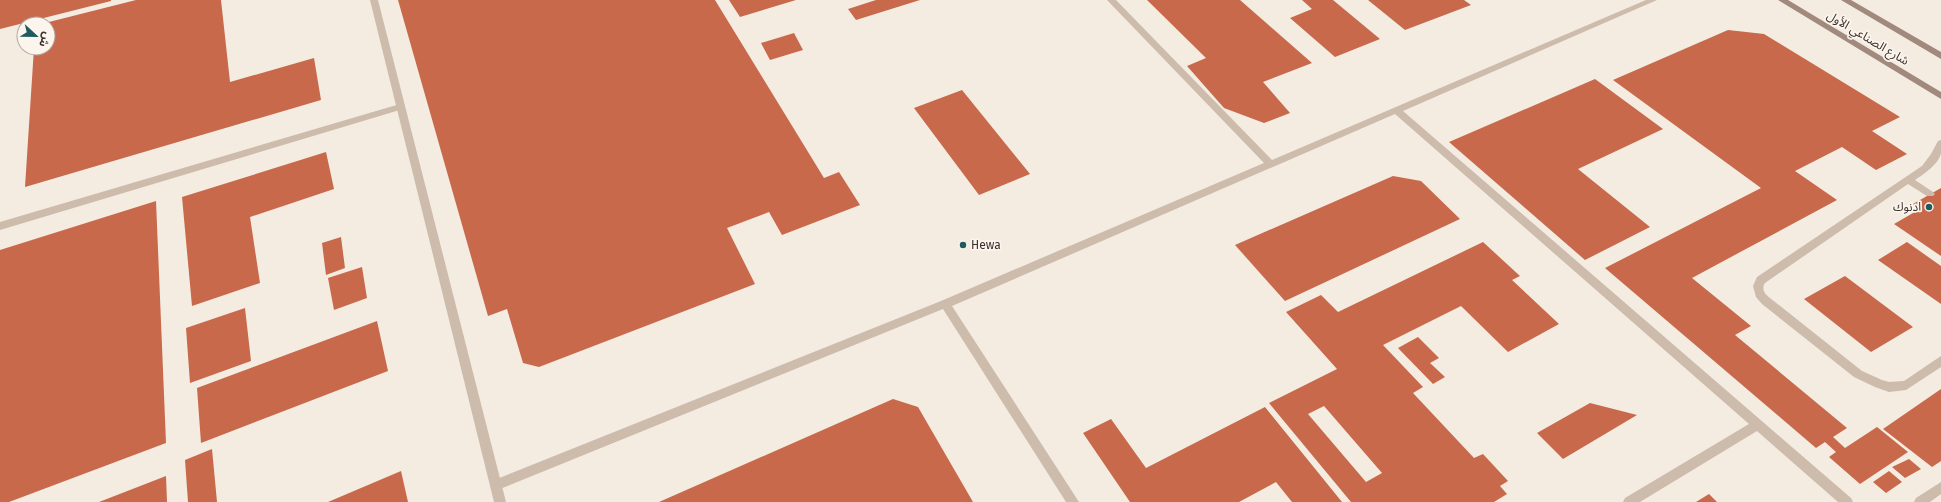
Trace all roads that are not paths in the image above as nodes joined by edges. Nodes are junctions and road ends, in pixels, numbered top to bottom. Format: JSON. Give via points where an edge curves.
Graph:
{"nodes":[{"id":1,"x":374,"y":0,"type":"edge"},
{"id":2,"x":1111,"y":0,"type":"edge"},
{"id":3,"x":1653,"y":0,"type":"edge"},
{"id":4,"x":1782,"y":0,"type":"edge"},
{"id":5,"x":1845,"y":0,"type":"edge"},
{"id":6,"x":1941,"y":56,"type":"edge"},
{"id":7,"x":1941,"y":97,"type":"edge"},
{"id":8,"x":400,"y":107,"type":"junction"},
{"id":9,"x":1396,"y":110,"type":"junction"},
{"id":10,"x":1941,"y":142,"type":"edge"},
{"id":11,"x":1271,"y":164,"type":"junction"},
{"id":12,"x":1908,"y":180,"type":"junction"},
{"id":13,"x":1930,"y":194,"type":"dead end"},
{"id":14,"x":0,"y":226,"type":"edge"},
{"id":15,"x":946,"y":304,"type":"junction"},
{"id":16,"x":1941,"y":361,"type":"edge"},
{"id":17,"x":1758,"y":425,"type":"junction"},
{"id":18,"x":496,"y":485,"type":"junction"},
{"id":19,"x":1941,"y":488,"type":"edge"},
{"id":20,"x":500,"y":502,"type":"edge"},
{"id":21,"x":1073,"y":502,"type":"edge"},
{"id":22,"x":1629,"y":502,"type":"edge"},
{"id":23,"x":1847,"y":502,"type":"edge"},
{"id":24,"x":1920,"y":502,"type":"edge"}],
"edges":[{"from":1,"to":8,"type":"street"},
{"from":2,"to":11,"type":"street"},
{"from":3,"to":9,"type":"street"},
{"from":4,"to":7,"type":"main road","name":"شارع الصناعي الأول"},
{"from":5,"to":6,"type":"main road","name":"شارع الصناعي الأول"},
{"from":8,"to":14,"type":"street"},
{"from":8,"to":18,"type":"street"},
{"from":9,"to":11,"type":"street"},
{"from":9,"to":17,"type":"street"},
{"from":10,"to":12,"type":"street","via":[[1935,156],[1925,168]]},
{"from":11,"to":15,"type":"street"},
{"from":12,"to":13,"type":"street"},
{"from":12,"to":16,"type":"street","via":[[1761,280],[1758,289],[1766,301],[1858,374],[1879,384],[1889,387],[1906,385]]},
{"from":15,"to":18,"type":"street"},
{"from":15,"to":21,"type":"street"},
{"from":17,"to":22,"type":"street"},
{"from":17,"to":23,"type":"street"},
{"from":18,"to":20,"type":"street"},
{"from":19,"to":24,"type":"street"}]}
